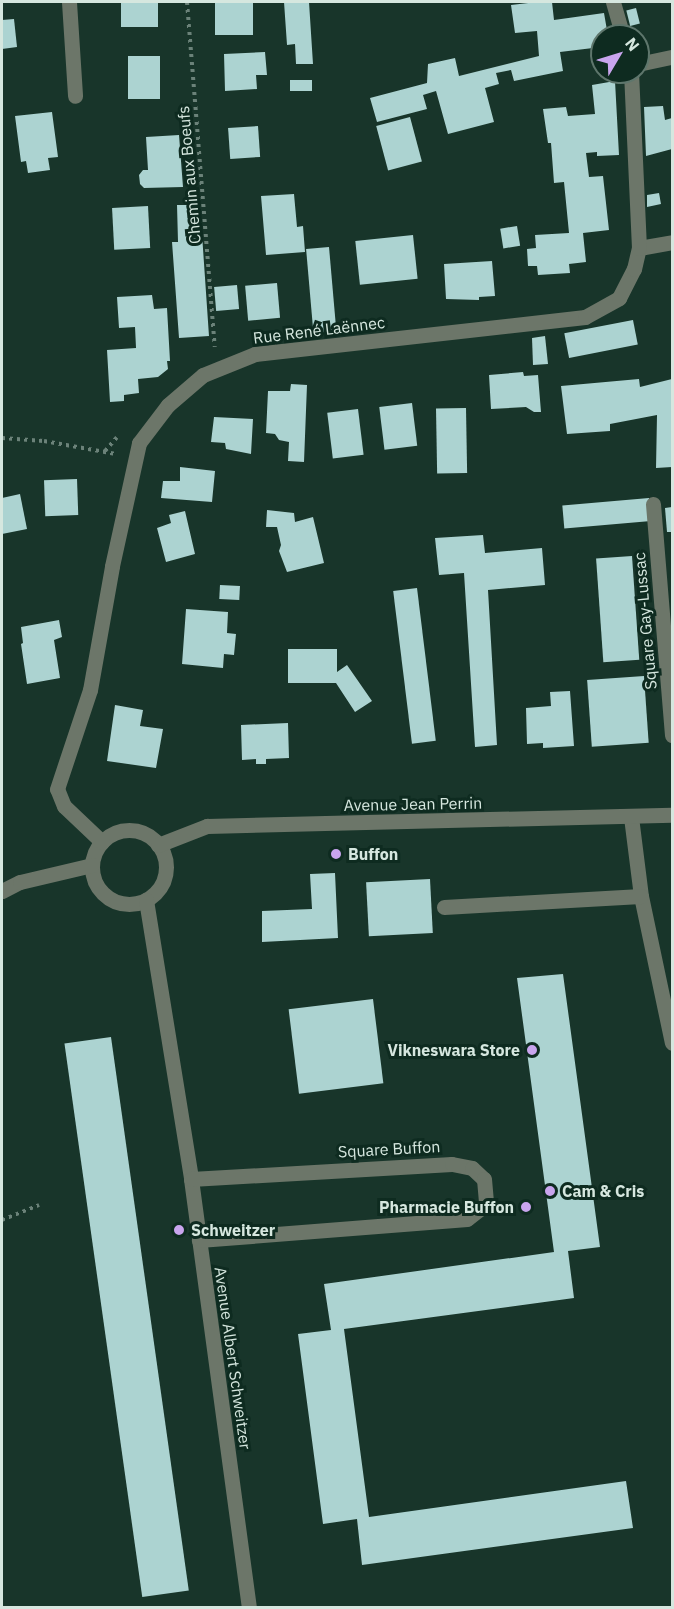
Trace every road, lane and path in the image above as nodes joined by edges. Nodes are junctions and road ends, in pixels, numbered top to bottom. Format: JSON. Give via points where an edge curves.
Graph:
{"nodes":[{"id":1,"x":69,"y":2,"type":"edge"},
{"id":2,"x":187,"y":2,"type":"edge"},
{"id":3,"x":614,"y":2,"type":"edge"},
{"id":4,"x":620,"y":24,"type":"edge"},
{"id":5,"x":672,"y":57,"type":"edge"},
{"id":6,"x":650,"y":62,"type":"edge"},
{"id":7,"x":632,"y":84,"type":"edge"},
{"id":8,"x":75,"y":96,"type":"dead end"},
{"id":9,"x":672,"y":242,"type":"edge"},
{"id":10,"x":639,"y":248,"type":"junction"},
{"id":11,"x":215,"y":347,"type":"dead end"},
{"id":12,"x":2,"y":438,"type":"edge"},
{"id":13,"x":134,"y":459,"type":"junction"},
{"id":14,"x":653,"y":504,"type":"dead end"},
{"id":15,"x":672,"y":735,"type":"edge"},
{"id":16,"x":672,"y":815,"type":"edge"},
{"id":17,"x":631,"y":817,"type":"junction"},
{"id":18,"x":102,"y":842,"type":"junction"},
{"id":19,"x":158,"y":845,"type":"junction"},
{"id":20,"x":92,"y":865,"type":"junction"},
{"id":21,"x":2,"y":891,"type":"edge"},
{"id":22,"x":641,"y":896,"type":"junction"},
{"id":23,"x":146,"y":900,"type":"junction"},
{"id":24,"x":444,"y":907,"type":"dead end"},
{"id":25,"x":672,"y":1042,"type":"edge"},
{"id":26,"x":191,"y":1179,"type":"junction"},
{"id":27,"x":39,"y":1205,"type":"dead end"},
{"id":28,"x":2,"y":1220,"type":"edge"},
{"id":29,"x":199,"y":1240,"type":"junction"},
{"id":30,"x":249,"y":1608,"type":"edge"}],
"edges":[{"from":1,"to":8,"type":"street"},
{"from":2,"to":11,"type":"path","name":"Chemin aux Boeufs"},
{"from":3,"to":4,"type":"street"},
{"from":5,"to":6,"type":"street"},
{"from":7,"to":10,"type":"street","name":"Rue René Laënnec"},
{"from":9,"to":10,"type":"street"},
{"from":10,"to":13,"type":"street","name":"Rue René Laënnec","via":[[634,269],[619,298],[585,317],[255,354],[203,375],[168,405],[139,443]]},
{"from":12,"to":13,"type":"path","via":[[105,451]]},
{"from":13,"to":18,"type":"street","name":"Rue René Laënnec","via":[[90,690],[57,789],[64,806]]},
{"from":14,"to":15,"type":"street","name":"Square Gay-Lussac"},
{"from":16,"to":17,"type":"street","name":"Avenue Jean Perrin"},
{"from":17,"to":19,"type":"street","name":"Avenue Jean Perrin","via":[[207,825]]},
{"from":17,"to":22,"type":"street"},
{"from":18,"to":19,"type":"street","via":[[120,831],[131,830],[141,832]]},
{"from":18,"to":20,"type":"street"},
{"from":19,"to":23,"type":"street","via":[[165,875]]},
{"from":20,"to":21,"type":"street","via":[[20,882]]},
{"from":20,"to":23,"type":"street","via":[[93,876],[104,895],[124,904]]},
{"from":22,"to":24,"type":"street"},
{"from":22,"to":25,"type":"street"},
{"from":23,"to":26,"type":"street","name":"Avenue Albert Schweitzer"},
{"from":26,"to":29,"type":"street","name":"Avenue Albert Schweitzer"},
{"from":26,"to":29,"type":"street","name":"Square Buffon","via":[[452,1164],[472,1168],[484,1179],[486,1204],[468,1219]]},
{"from":27,"to":28,"type":"path"},
{"from":29,"to":30,"type":"street","name":"Avenue Albert Schweitzer"}]}
